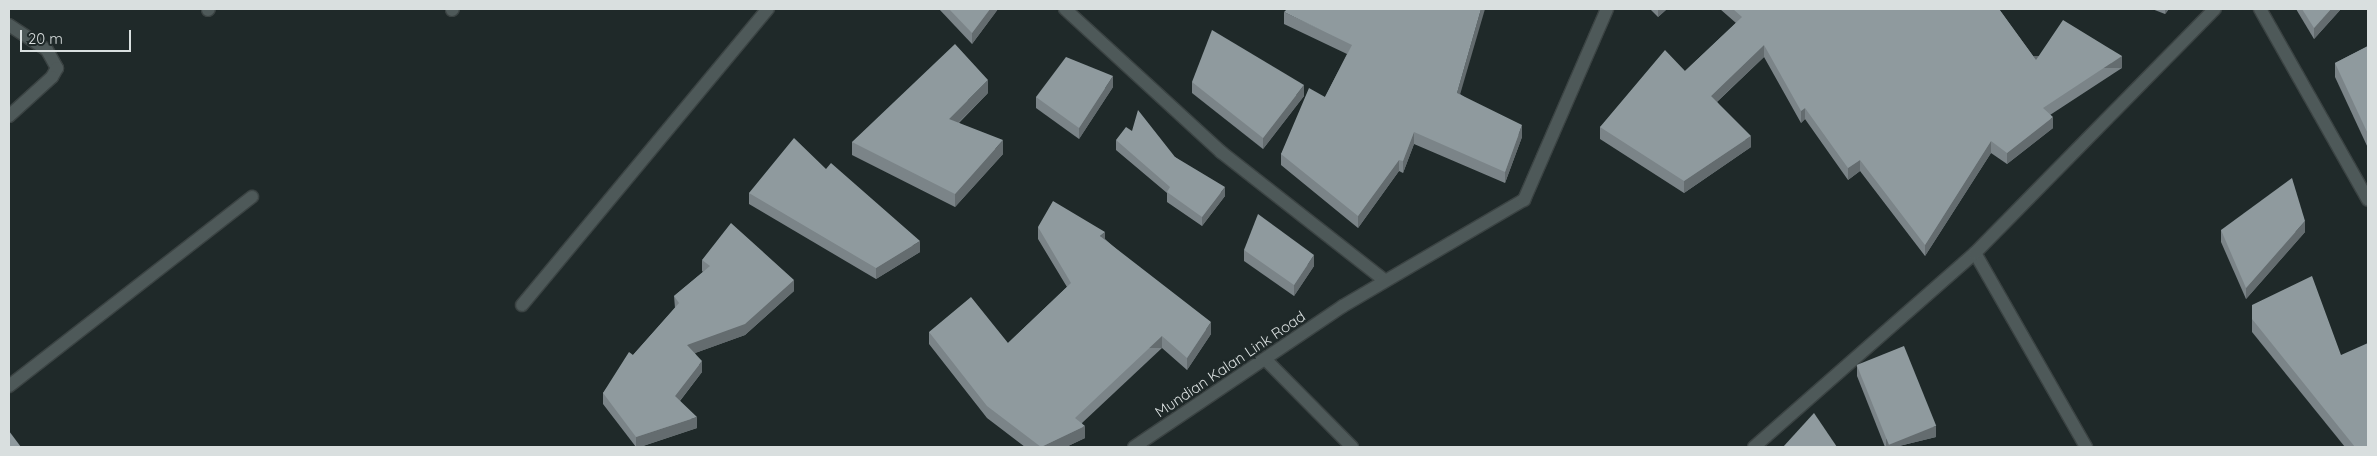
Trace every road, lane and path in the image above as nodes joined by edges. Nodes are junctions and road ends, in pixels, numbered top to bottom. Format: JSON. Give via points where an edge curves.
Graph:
{"nodes":[{"id":1,"x":768,"y":9,"type":"edge"},
{"id":2,"x":1066,"y":9,"type":"edge"},
{"id":3,"x":1607,"y":9,"type":"edge"},
{"id":4,"x":2215,"y":9,"type":"edge"},
{"id":5,"x":2260,"y":9,"type":"edge"},
{"id":6,"x":9,"y":25,"type":"edge"},
{"id":7,"x":9,"y":116,"type":"edge"},
{"id":8,"x":252,"y":197,"type":"dead end"},
{"id":9,"x":2368,"y":200,"type":"edge"},
{"id":10,"x":1975,"y":253,"type":"junction"},
{"id":11,"x":1384,"y":280,"type":"junction"},
{"id":12,"x":522,"y":305,"type":"dead end"},
{"id":13,"x":1267,"y":361,"type":"junction"},
{"id":14,"x":9,"y":386,"type":"edge"},
{"id":15,"x":1134,"y":447,"type":"edge"},
{"id":16,"x":1352,"y":447,"type":"edge"},
{"id":17,"x":1754,"y":447,"type":"edge"},
{"id":18,"x":2086,"y":447,"type":"edge"}],
"edges":[{"from":1,"to":12,"type":"street"},
{"from":2,"to":11,"type":"street","via":[[1221,152]]},
{"from":3,"to":11,"type":"street","name":"Mundian Kalan Link Road","via":[[1524,200]]},
{"from":4,"to":10,"type":"street"},
{"from":5,"to":9,"type":"street"},
{"from":6,"to":7,"type":"street","via":[[48,50],[56,68],[52,77]]},
{"from":8,"to":14,"type":"street"},
{"from":10,"to":17,"type":"street"},
{"from":10,"to":18,"type":"street"},
{"from":11,"to":13,"type":"street","name":"Mundian Kalan Link Road"},
{"from":13,"to":15,"type":"street","name":"Mundian Kalan Link Road"},
{"from":13,"to":16,"type":"street"}]}
